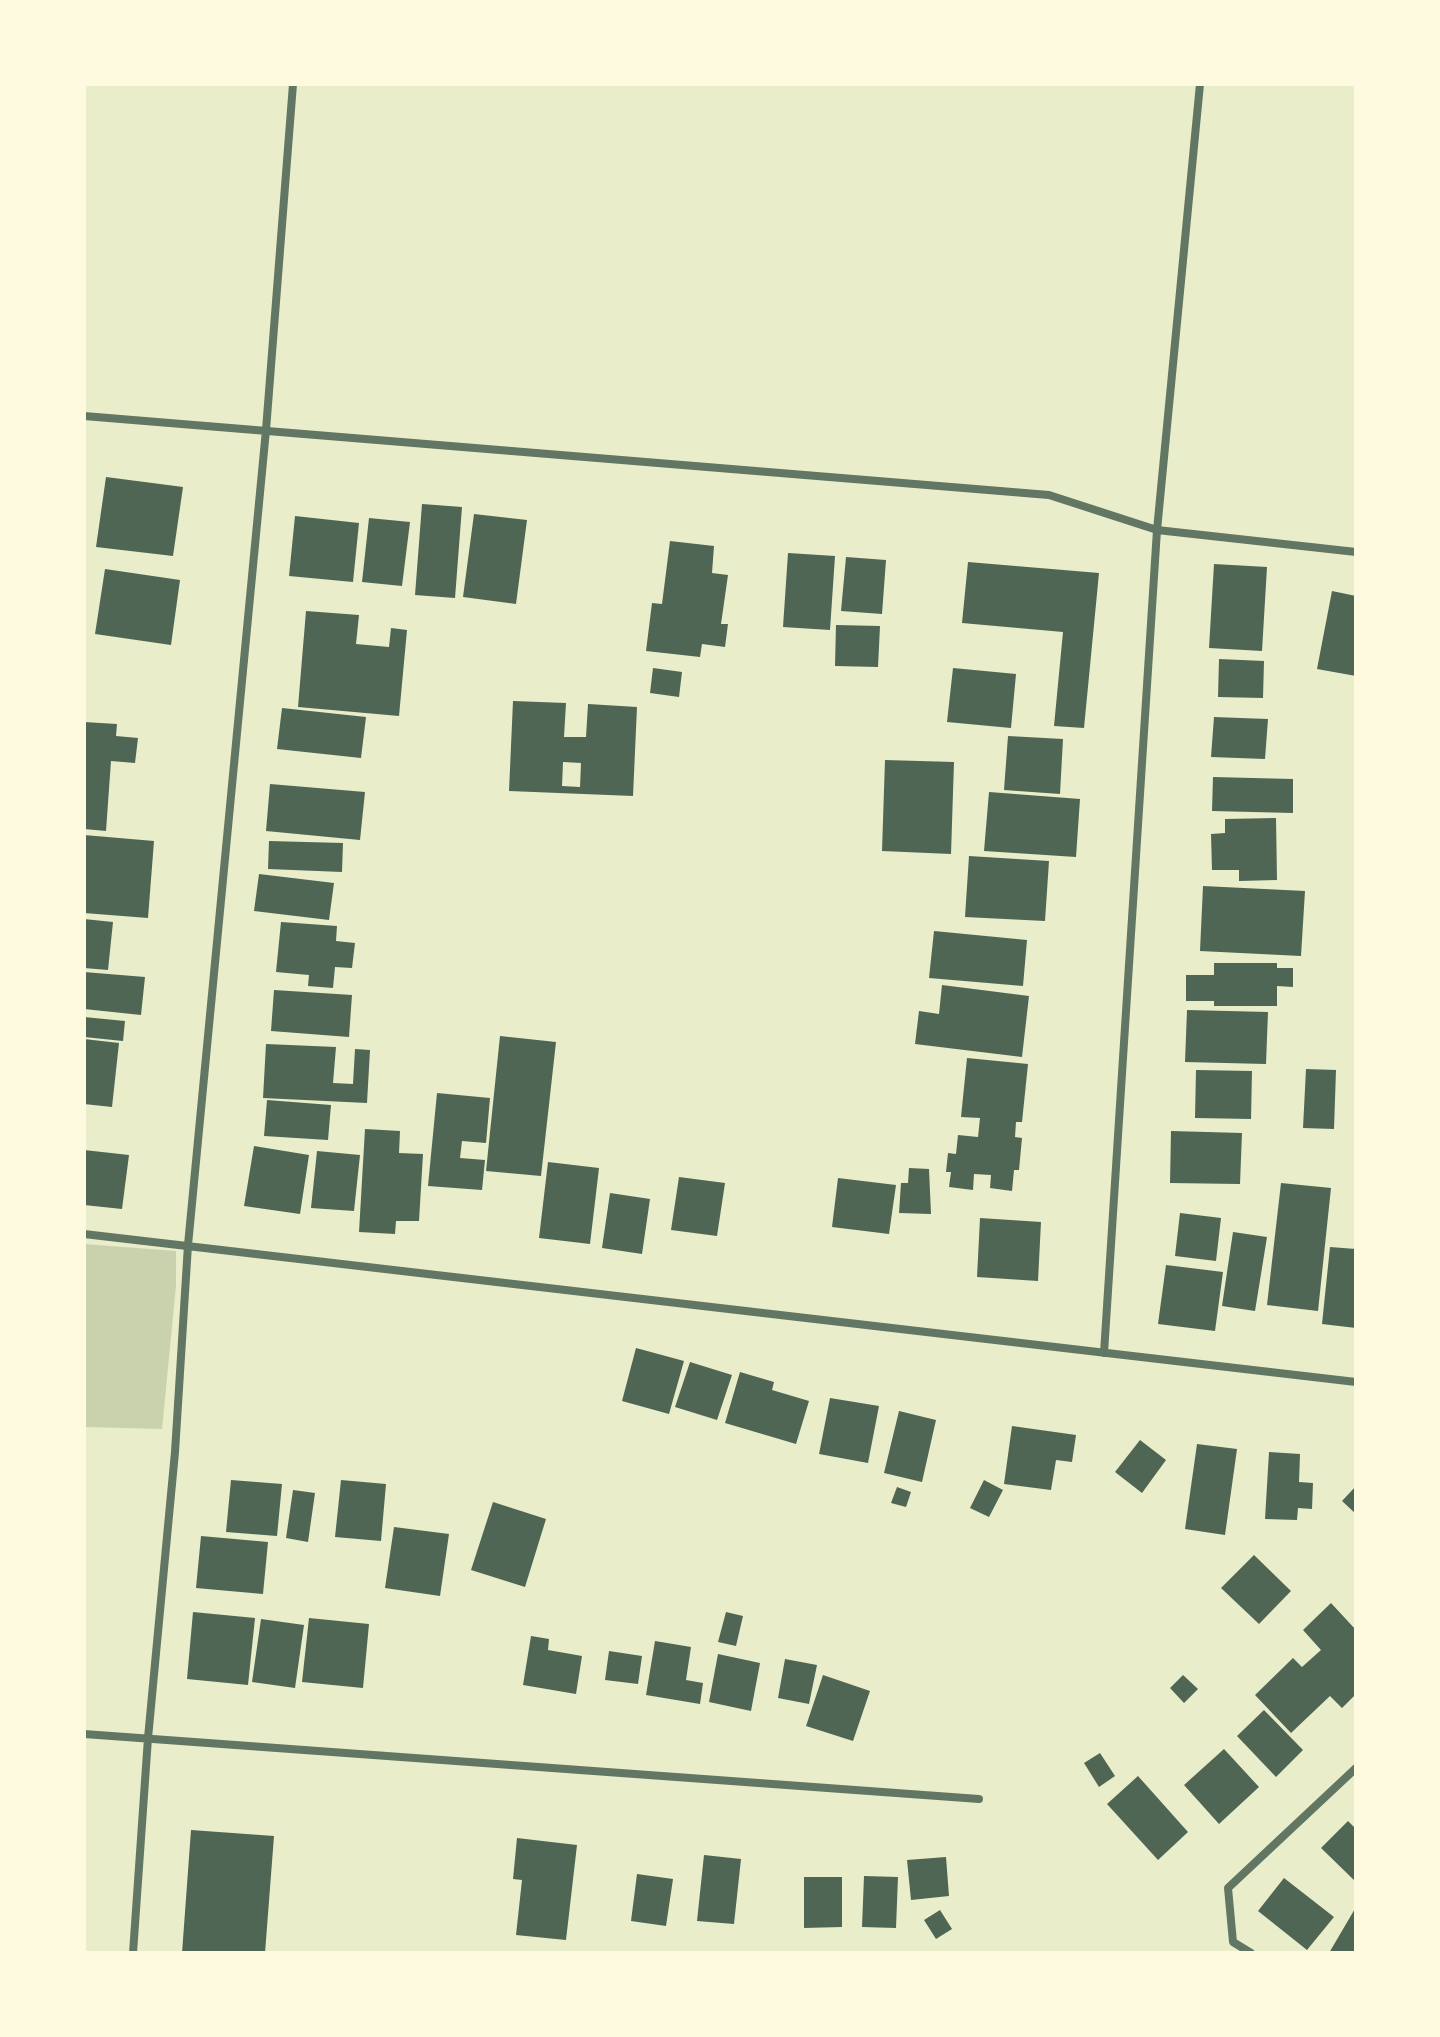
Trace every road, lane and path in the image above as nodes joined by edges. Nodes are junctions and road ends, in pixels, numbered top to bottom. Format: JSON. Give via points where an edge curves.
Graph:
{"nodes":[{"id":1,"x":293,"y":84,"type":"edge"},
{"id":2,"x":1200,"y":84,"type":"edge"},
{"id":3,"x":84,"y":416,"type":"edge"},
{"id":4,"x":266,"y":430,"type":"junction"},
{"id":5,"x":1157,"y":530,"type":"junction"},
{"id":6,"x":1356,"y":552,"type":"edge"},
{"id":7,"x":84,"y":1234,"type":"edge"},
{"id":8,"x":188,"y":1245,"type":"junction"},
{"id":9,"x":1104,"y":1353,"type":"junction"},
{"id":10,"x":1356,"y":1382,"type":"edge"},
{"id":11,"x":84,"y":1734,"type":"edge"},
{"id":12,"x":148,"y":1738,"type":"junction"},
{"id":13,"x":1356,"y":1768,"type":"edge"},
{"id":14,"x":979,"y":1799,"type":"dead end"},
{"id":15,"x":133,"y":1953,"type":"edge"},
{"id":16,"x":1251,"y":1953,"type":"edge"}],
"edges":[{"from":1,"to":4,"type":"street"},
{"from":2,"to":5,"type":"street"},
{"from":3,"to":4,"type":"street"},
{"from":4,"to":5,"type":"street","via":[[1049,495]]},
{"from":4,"to":8,"type":"street"},
{"from":5,"to":6,"type":"street"},
{"from":5,"to":9,"type":"street"},
{"from":7,"to":8,"type":"street"},
{"from":8,"to":9,"type":"street"},
{"from":8,"to":12,"type":"street"},
{"from":9,"to":10,"type":"street"},
{"from":11,"to":12,"type":"street"},
{"from":12,"to":14,"type":"street"},
{"from":12,"to":15,"type":"street"},
{"from":13,"to":16,"type":"street","via":[[1228,1888],[1233,1942]]}]}
